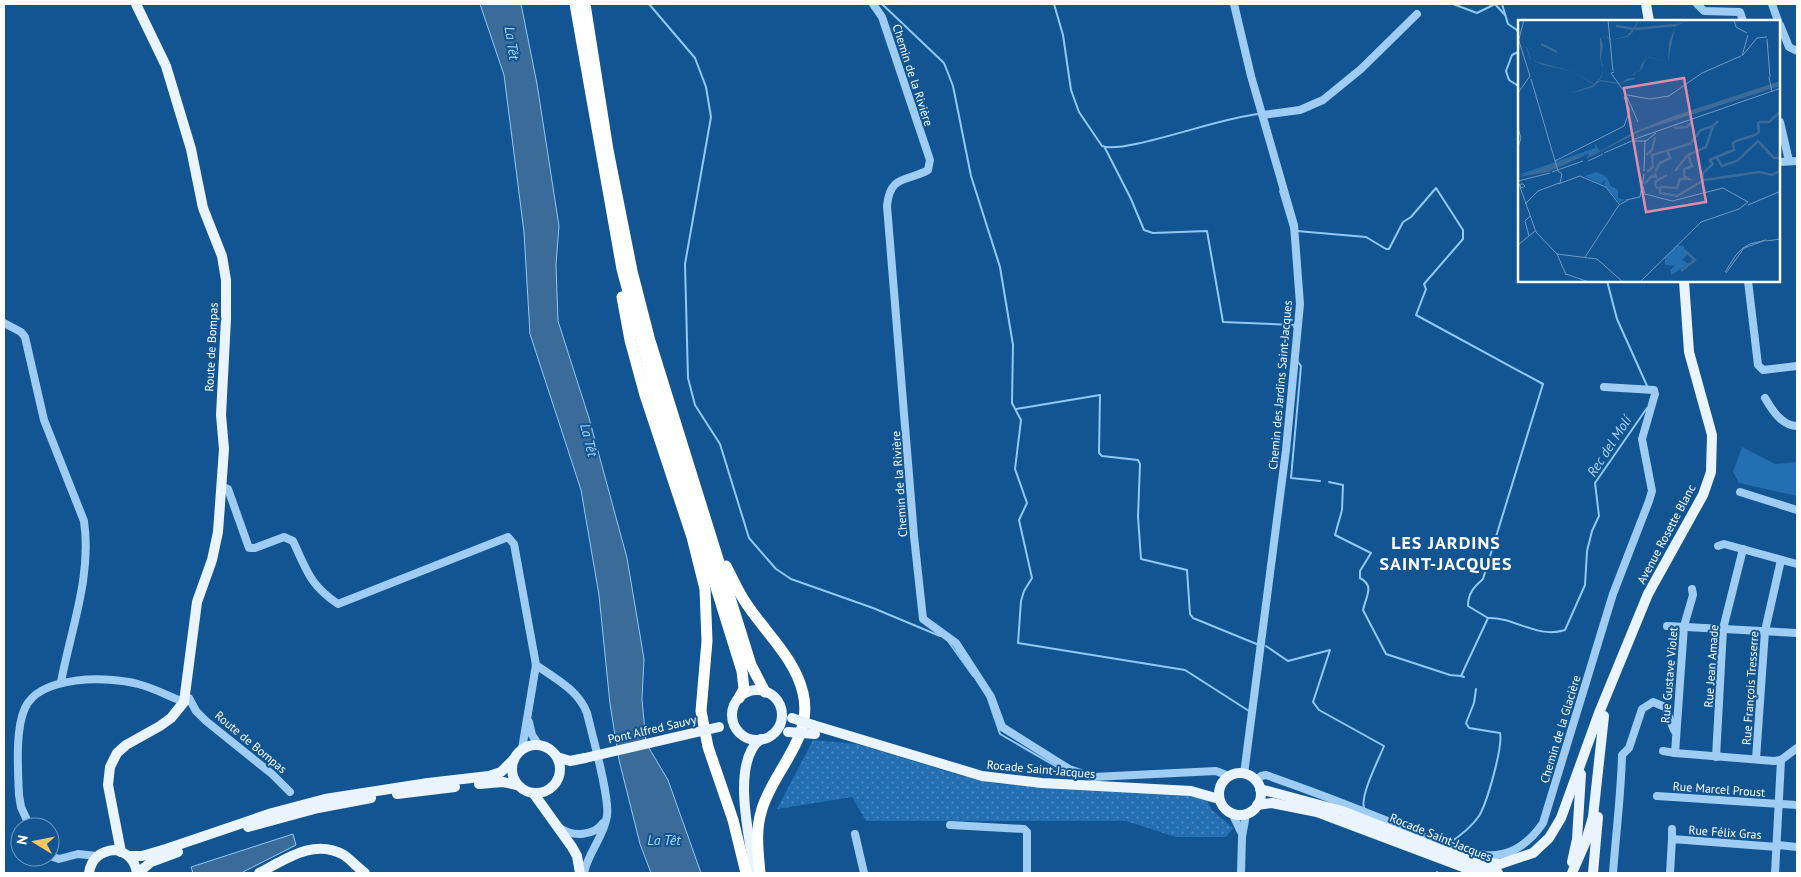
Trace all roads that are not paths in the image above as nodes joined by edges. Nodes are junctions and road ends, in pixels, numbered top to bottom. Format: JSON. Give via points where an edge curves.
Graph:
{"nodes":[{"id":1,"x":136,"y":4,"type":"edge"},
{"id":2,"x":575,"y":4,"type":"edge"},
{"id":3,"x":585,"y":4,"type":"edge"},
{"id":4,"x":873,"y":4,"type":"edge"},
{"id":5,"x":1234,"y":4,"type":"edge"},
{"id":6,"x":1646,"y":4,"type":"edge"},
{"id":7,"x":1697,"y":4,"type":"edge"},
{"id":8,"x":1774,"y":5,"type":"edge"},
{"id":9,"x":1417,"y":14,"type":"dead end"},
{"id":10,"x":1650,"y":20,"type":"edge"},
{"id":11,"x":1743,"y":20,"type":"edge"},
{"id":12,"x":1778,"y":20,"type":"edge"},
{"id":13,"x":1781,"y":28,"type":"edge"},
{"id":14,"x":1797,"y":51,"type":"edge"},
{"id":15,"x":1263,"y":115,"type":"junction"},
{"id":16,"x":1781,"y":126,"type":"edge"},
{"id":17,"x":1789,"y":161,"type":"junction"},
{"id":18,"x":1797,"y":161,"type":"edge"},
{"id":19,"x":1781,"y":162,"type":"edge"},
{"id":20,"x":606,"y":190,"type":"junction"},
{"id":21,"x":1684,"y":282,"type":"edge"},
{"id":22,"x":1748,"y":282,"type":"edge"},
{"id":23,"x":4,"y":323,"type":"edge"},
{"id":24,"x":1797,"y":366,"type":"edge"},
{"id":25,"x":1604,"y":387,"type":"dead end"},
{"id":26,"x":1765,"y":398,"type":"dead end"},
{"id":27,"x":1797,"y":426,"type":"edge"},
{"id":28,"x":222,"y":487,"type":"junction"},
{"id":29,"x":1740,"y":492,"type":"dead end"},
{"id":30,"x":1797,"y":510,"type":"edge"},
{"id":31,"x":711,"y":532,"type":"junction"},
{"id":32,"x":1718,"y":546,"type":"dead end"},
{"id":33,"x":1743,"y":549,"type":"junction"},
{"id":34,"x":1781,"y":560,"type":"junction"},
{"id":35,"x":1797,"y":564,"type":"edge"},
{"id":36,"x":1692,"y":589,"type":"dead end"},
{"id":37,"x":1667,"y":626,"type":"dead end"},
{"id":38,"x":1684,"y":626,"type":"junction"},
{"id":39,"x":1723,"y":629,"type":"junction"},
{"id":40,"x":1765,"y":631,"type":"junction"},
{"id":41,"x":1797,"y":632,"type":"edge"},
{"id":42,"x":536,"y":665,"type":"junction"},
{"id":43,"x":1615,"y":677,"type":"junction"},
{"id":44,"x":61,"y":682,"type":"junction"},
{"id":45,"x":765,"y":692,"type":"junction"},
{"id":46,"x":739,"y":698,"type":"junction"},
{"id":47,"x":183,"y":702,"type":"junction"},
{"id":48,"x":732,"y":712,"type":"junction"},
{"id":49,"x":781,"y":712,"type":"junction"},
{"id":50,"x":527,"y":717,"type":"junction"},
{"id":51,"x":722,"y":726,"type":"junction"},
{"id":52,"x":814,"y":730,"type":"junction"},
{"id":53,"x":740,"y":733,"type":"junction"},
{"id":54,"x":1676,"y":734,"type":"junction"},
{"id":55,"x":771,"y":735,"type":"junction"},
{"id":56,"x":761,"y":740,"type":"junction"},
{"id":57,"x":539,"y":745,"type":"junction"},
{"id":58,"x":1797,"y":748,"type":"edge"},
{"id":59,"x":522,"y":749,"type":"junction"},
{"id":60,"x":1663,"y":751,"type":"dead end"},
{"id":61,"x":1675,"y":753,"type":"junction"},
{"id":62,"x":1584,"y":754,"type":"junction"},
{"id":63,"x":557,"y":757,"type":"junction"},
{"id":64,"x":1716,"y":757,"type":"junction"},
{"id":65,"x":514,"y":759,"type":"junction"},
{"id":66,"x":1756,"y":759,"type":"junction"},
{"id":67,"x":1781,"y":760,"type":"junction"},
{"id":68,"x":570,"y":761,"type":"junction"},
{"id":69,"x":560,"y":774,"type":"junction"},
{"id":70,"x":1244,"y":774,"type":"junction"},
{"id":71,"x":1597,"y":775,"type":"junction"},
{"id":72,"x":1226,"y":779,"type":"junction"},
{"id":73,"x":517,"y":785,"type":"junction"},
{"id":74,"x":1258,"y":785,"type":"junction"},
{"id":75,"x":551,"y":789,"type":"junction"},
{"id":76,"x":1191,"y":791,"type":"junction"},
{"id":77,"x":290,"y":792,"type":"dead end"},
{"id":78,"x":534,"y":794,"type":"junction"},
{"id":79,"x":1657,"y":796,"type":"dead end"},
{"id":80,"x":1219,"y":799,"type":"junction"},
{"id":81,"x":1779,"y":804,"type":"junction"},
{"id":82,"x":1257,"y":805,"type":"junction"},
{"id":83,"x":1797,"y":806,"type":"edge"},
{"id":84,"x":1232,"y":814,"type":"junction"},
{"id":85,"x":1246,"y":814,"type":"junction"},
{"id":86,"x":26,"y":817,"type":"edge"},
{"id":87,"x":607,"y":817,"type":"junction"},
{"id":88,"x":553,"y":822,"type":"junction"},
{"id":89,"x":950,"y":825,"type":"dead end"},
{"id":90,"x":1672,"y":829,"type":"dead end"},
{"id":91,"x":117,"y":832,"type":"junction"},
{"id":92,"x":855,"y":834,"type":"dead end"},
{"id":93,"x":1242,"y":837,"type":"junction"},
{"id":94,"x":1672,"y":840,"type":"junction"},
{"id":95,"x":1429,"y":846,"type":"junction"},
{"id":96,"x":1777,"y":846,"type":"junction"},
{"id":97,"x":1797,"y":847,"type":"edge"},
{"id":98,"x":1418,"y":850,"type":"junction"},
{"id":99,"x":109,"y":851,"type":"junction"},
{"id":100,"x":125,"y":854,"type":"junction"},
{"id":101,"x":60,"y":859,"type":"edge"},
{"id":102,"x":91,"y":867,"type":"edge"},
{"id":103,"x":137,"y":873,"type":"edge"},
{"id":104,"x":259,"y":873,"type":"edge"},
{"id":105,"x":365,"y":873,"type":"edge"},
{"id":106,"x":580,"y":873,"type":"edge"},
{"id":107,"x":584,"y":873,"type":"edge"},
{"id":108,"x":748,"y":873,"type":"edge"},
{"id":109,"x":754,"y":873,"type":"edge"},
{"id":110,"x":760,"y":873,"type":"edge"},
{"id":111,"x":864,"y":873,"type":"edge"},
{"id":112,"x":1027,"y":873,"type":"edge"},
{"id":113,"x":1241,"y":873,"type":"edge"},
{"id":114,"x":1460,"y":873,"type":"edge"},
{"id":115,"x":1479,"y":873,"type":"edge"},
{"id":116,"x":1498,"y":873,"type":"edge"},
{"id":117,"x":1571,"y":873,"type":"edge"},
{"id":118,"x":1593,"y":873,"type":"edge"},
{"id":119,"x":1613,"y":873,"type":"edge"},
{"id":120,"x":1670,"y":873,"type":"edge"},
{"id":121,"x":1774,"y":873,"type":"edge"}],
"edges":[{"from":1,"to":28,"type":"main road","name":"Route de Bompas","via":[[166,66],[191,148],[203,208],[222,256],[226,319],[221,396]]},
{"from":2,"to":20,"type":"highway"},
{"from":3,"to":31,"type":"highway","via":[[632,271],[653,350]]},
{"from":4,"to":72,"type":"street","name":"Chemin de la Rivière","via":[[882,17],[930,160],[928,170],[899,180],[892,188],[887,206],[914,536],[924,619],[956,643],[991,697],[1002,727],[1069,770],[1093,777],[1216,770]]},
{"from":5,"to":15,"type":"street","name":"Chemin des Jardins Saint-Jacques"},
{"from":6,"to":10,"type":"main road"},
{"from":7,"to":11,"type":"street","via":[[1704,11],[1740,12]]},
{"from":8,"to":12,"type":"street"},
{"from":9,"to":15,"type":"street","via":[[1361,69],[1323,100],[1300,110]]},
{"from":13,"to":14,"type":"street","via":[[1789,47]]},
{"from":15,"to":70,"type":"street","name":"Chemin des Jardins Saint-Jacques","via":[[1294,225],[1300,304],[1286,450]]},
{"from":16,"to":17,"type":"street"},
{"from":17,"to":18,"type":"street"},
{"from":17,"to":19,"type":"street"},
{"from":20,"to":46,"type":"highway","via":[[622,269],[654,388],[742,671],[744,689]]},
{"from":20,"to":108,"type":"highway","via":[[618,281],[630,340],[692,537],[705,589],[707,641],[701,711],[708,747]]},
{"from":21,"to":43,"type":"main road","name":"Avenue Rosette Blanc","via":[[1689,352],[1712,434],[1711,472],[1703,495],[1648,594]]},
{"from":22,"to":24,"type":"street","via":[[1758,366],[1763,370]]},
{"from":23,"to":44,"type":"street","via":[[25,337],[44,420],[84,522],[84,575]]},
{"from":25,"to":74,"type":"street","name":"Chemin de la Glacière","via":[[1654,390],[1642,439],[1652,492],[1613,594],[1542,822],[1534,836],[1523,846],[1507,853],[1487,855],[1440,842],[1266,775]]},
{"from":26,"to":27,"type":"street","via":[[1787,424]]},
{"from":28,"to":42,"type":"street","via":[[228,489],[248,548],[289,537],[311,580],[338,604],[508,537],[514,544]]},
{"from":28,"to":47,"type":"main road","name":"Route de Bompas","via":[[212,560],[197,602]]},
{"from":29,"to":30,"type":"street"},
{"from":31,"to":45,"type":"highway","via":[[751,665]]},
{"from":31,"to":110,"type":"highway","via":[[746,604],[787,658],[803,692],[802,727],[794,750],[770,790],[758,822]]},
{"from":32,"to":33,"type":"street","via":[[1724,544]]},
{"from":33,"to":34,"type":"street"},
{"from":33,"to":39,"type":"street","name":"Rue Jean Amade"},
{"from":34,"to":35,"type":"street"},
{"from":34,"to":40,"type":"street","name":"Rue François Tresserre"},
{"from":36,"to":38,"type":"street","name":"Rue Gustave Violet"},
{"from":37,"to":38,"type":"street"},
{"from":38,"to":39,"type":"street"},
{"from":38,"to":54,"type":"street","name":"Rue Gustave Violet"},
{"from":39,"to":40,"type":"street"},
{"from":39,"to":64,"type":"street","name":"Rue Jean Amade"},
{"from":40,"to":41,"type":"street"},
{"from":40,"to":66,"type":"street","name":"Rue François Tresserre"},
{"from":42,"to":50,"type":"street"},
{"from":42,"to":87,"type":"street","via":[[582,702],[608,806]]},
{"from":43,"to":62,"type":"main road"},
{"from":43,"to":71,"type":"main road","via":[[1601,728]]},
{"from":44,"to":47,"type":"street","via":[[120,681],[138,684]]},
{"from":44,"to":86,"type":"street","via":[[31,698],[22,718],[18,795]]},
{"from":45,"to":46,"type":"main road","via":[[751,691]]},
{"from":45,"to":49,"type":"main road","via":[[776,699]]},
{"from":46,"to":48,"type":"main road"},
{"from":47,"to":77,"type":"street","name":"Route de Bompas","via":[[189,698],[196,711]]},
{"from":47,"to":91,"type":"main road","via":[[160,726],[117,753],[110,767],[108,785]]},
{"from":48,"to":51,"type":"main road"},
{"from":48,"to":53,"type":"main road"},
{"from":49,"to":52,"type":"main road","bridge":true},
{"from":49,"to":55,"type":"main road","via":[[780,725]]},
{"from":50,"to":57,"type":"street"},
{"from":50,"to":59,"type":"street"},
{"from":51,"to":53,"type":"main road"},
{"from":51,"to":68,"type":"main road","name":"Pont Alfred Sauvy","bridge":true},
{"from":52,"to":55,"type":"main road","bridge":true},
{"from":52,"to":76,"type":"main road","name":"Rocade Saint-Jacques","via":[[999,779]]},
{"from":53,"to":56,"type":"main road"},
{"from":53,"to":108,"type":"main road","via":[[745,754],[738,786]]},
{"from":54,"to":61,"type":"street","name":"Rue Gustave Violet"},
{"from":54,"to":119,"type":"street","via":[[1665,707],[1653,702],[1642,709],[1629,748],[1622,755]]},
{"from":55,"to":56,"type":"main road"},
{"from":56,"to":109,"type":"main road","via":[[752,748],[743,787]]},
{"from":57,"to":59,"type":"main road"},
{"from":57,"to":63,"type":"main road"},
{"from":58,"to":67,"type":"street"},
{"from":59,"to":65,"type":"main road"},
{"from":60,"to":61,"type":"street"},
{"from":61,"to":64,"type":"street"},
{"from":62,"to":95,"type":"main road","via":[[1561,818],[1549,838],[1533,853],[1500,864],[1477,862]]},
{"from":62,"to":117,"type":"main road"},
{"from":63,"to":68,"type":"main road"},
{"from":63,"to":69,"type":"main road"},
{"from":64,"to":66,"type":"street"},
{"from":65,"to":73,"type":"main road","via":[[512,772]]},
{"from":65,"to":100,"type":"main road","via":[[501,772],[489,776],[325,800],[272,813],[142,856]]},
{"from":66,"to":67,"type":"street"},
{"from":67,"to":81,"type":"street"},
{"from":68,"to":69,"type":"main road"},
{"from":69,"to":75,"type":"main road"},
{"from":70,"to":72,"type":"main road"},
{"from":70,"to":74,"type":"main road"},
{"from":71,"to":117,"type":"main road","via":[[1593,817],[1586,842]]},
{"from":71,"to":118,"type":"main road","via":[[1598,818]]},
{"from":72,"to":76,"type":"main road","via":[[1210,788]]},
{"from":72,"to":80,"type":"main road"},
{"from":73,"to":78,"type":"main road"},
{"from":73,"to":103,"type":"main road","via":[[490,782],[318,808],[219,836],[151,862]]},
{"from":74,"to":82,"type":"main road"},
{"from":74,"to":95,"type":"main road","name":"Rocade Saint-Jacques","via":[[1342,811]]},
{"from":75,"to":78,"type":"main road"},
{"from":75,"to":88,"type":"main road","via":[[548,802]]},
{"from":76,"to":80,"type":"main road"},
{"from":78,"to":88,"type":"main road"},
{"from":79,"to":81,"type":"street","name":"Rue Marcel Proust"},
{"from":80,"to":84,"type":"main road"},
{"from":81,"to":83,"type":"street","name":"Rue Marcel Proust"},
{"from":81,"to":96,"type":"street"},
{"from":82,"to":85,"type":"main road"},
{"from":82,"to":98,"type":"main road","name":"Rocade Saint-Jacques","via":[[1272,803],[1317,812]]},
{"from":84,"to":85,"type":"main road"},
{"from":84,"to":93,"type":"street","via":[[1240,826]]},
{"from":85,"to":93,"type":"street"},
{"from":87,"to":88,"type":"street","via":[[593,831],[573,834]]},
{"from":87,"to":107,"type":"street"},
{"from":88,"to":106,"type":"main road","via":[[577,856]]},
{"from":89,"to":112,"type":"street","via":[[1024,829],[1027,832]]},
{"from":90,"to":94,"type":"street","name":"Rue Félix Gras"},
{"from":91,"to":99,"type":"main road"},
{"from":91,"to":100,"type":"main road"},
{"from":92,"to":111,"type":"street"},
{"from":93,"to":113,"type":"street"},
{"from":94,"to":96,"type":"street","name":"Rue Félix Gras"},
{"from":94,"to":120,"type":"street","name":"Rue Félix Gras"},
{"from":95,"to":116,"type":"main road","name":"Rocade Saint-Jacques"},
{"from":96,"to":97,"type":"street","name":"Rue Félix Gras"},
{"from":96,"to":121,"type":"street"},
{"from":98,"to":114,"type":"main road"},
{"from":98,"to":115,"type":"main road","name":"Rocade Saint-Jacques"},
{"from":99,"to":100,"type":"main road"},
{"from":99,"to":102,"type":"main road"},
{"from":100,"to":103,"type":"main road","via":[[133,861]]},
{"from":101,"to":102,"type":"street","via":[[78,854],[84,856]]},
{"from":104,"to":105,"type":"main road","via":[[303,851],[318,848],[345,856]]}]}
